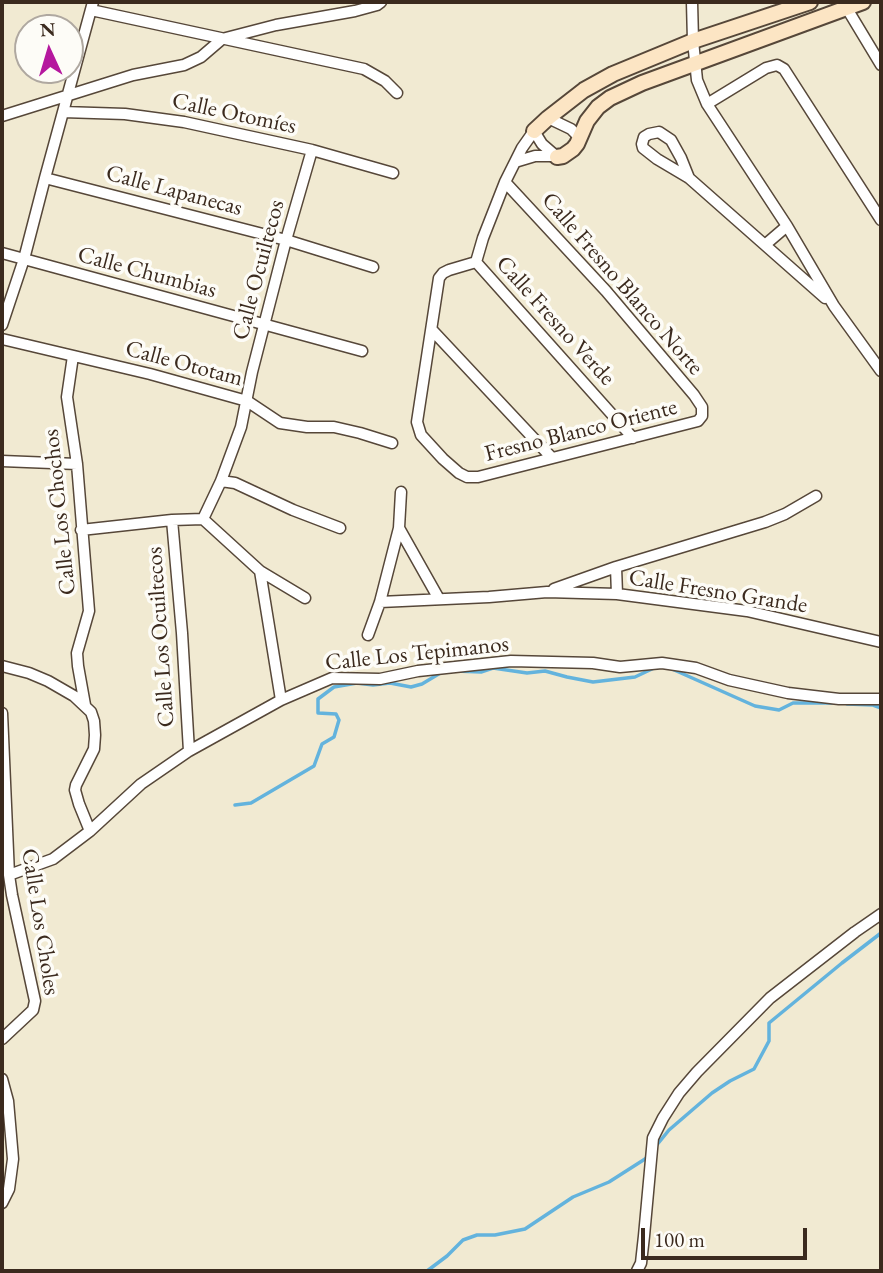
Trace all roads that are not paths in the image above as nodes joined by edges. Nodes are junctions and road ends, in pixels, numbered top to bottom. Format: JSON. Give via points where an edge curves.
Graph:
{"nodes":[{"id":1,"x":382,"y":2,"type":"edge"},
{"id":2,"x":692,"y":2,"type":"edge"},
{"id":3,"x":810,"y":2,"type":"edge"},
{"id":4,"x":863,"y":2,"type":"edge"},
{"id":5,"x":844,"y":5,"type":"edge"},
{"id":6,"x":92,"y":6,"type":"edge"},
{"id":7,"x":222,"y":39,"type":"junction"},
{"id":8,"x":693,"y":41,"type":"junction"},
{"id":9,"x":695,"y":64,"type":"junction"},
{"id":10,"x":881,"y":65,"type":"edge"},
{"id":11,"x":397,"y":93,"type":"dead end"},
{"id":12,"x":68,"y":95,"type":"junction"},
{"id":13,"x":707,"y":104,"type":"junction"},
{"id":14,"x":63,"y":112,"type":"junction"},
{"id":15,"x":2,"y":116,"type":"edge"},
{"id":16,"x":548,"y":118,"type":"junction"},
{"id":17,"x":534,"y":131,"type":"junction"},
{"id":18,"x":580,"y":138,"type":"junction"},
{"id":19,"x":312,"y":150,"type":"junction"},
{"id":20,"x":557,"y":157,"type":"junction"},
{"id":21,"x":515,"y":162,"type":"junction"},
{"id":22,"x":393,"y":173,"type":"dead end"},
{"id":23,"x":44,"y":177,"type":"junction"},
{"id":24,"x":689,"y":178,"type":"junction"},
{"id":25,"x":505,"y":182,"type":"junction"},
{"id":26,"x":881,"y":220,"type":"edge"},
{"id":27,"x":787,"y":226,"type":"junction"},
{"id":28,"x":286,"y":240,"type":"junction"},
{"id":29,"x":765,"y":244,"type":"junction"},
{"id":30,"x":2,"y":253,"type":"edge"},
{"id":31,"x":24,"y":259,"type":"junction"},
{"id":32,"x":476,"y":262,"type":"junction"},
{"id":33,"x":373,"y":267,"type":"dead end"},
{"id":34,"x":834,"y":306,"type":"junction"},
{"id":35,"x":2,"y":325,"type":"edge"},
{"id":36,"x":264,"y":325,"type":"junction"},
{"id":37,"x":432,"y":330,"type":"junction"},
{"id":38,"x":2,"y":339,"type":"edge"},
{"id":39,"x":362,"y":351,"type":"dead end"},
{"id":40,"x":73,"y":356,"type":"junction"},
{"id":41,"x":881,"y":371,"type":"edge"},
{"id":42,"x":247,"y":401,"type":"junction"},
{"id":43,"x":702,"y":416,"type":"joint"},
{"id":44,"x":634,"y":438,"type":"junction"},
{"id":45,"x":392,"y":443,"type":"dead end"},
{"id":46,"x":552,"y":458,"type":"junction"},
{"id":47,"x":2,"y":461,"type":"edge"},
{"id":48,"x":77,"y":464,"type":"junction"},
{"id":49,"x":220,"y":481,"type":"junction"},
{"id":50,"x":401,"y":492,"type":"dead end"},
{"id":51,"x":816,"y":496,"type":"dead end"},
{"id":52,"x":203,"y":519,"type":"junction"},
{"id":53,"x":172,"y":520,"type":"junction"},
{"id":54,"x":340,"y":528,"type":"dead end"},
{"id":55,"x":400,"y":528,"type":"junction"},
{"id":56,"x":82,"y":530,"type":"junction"},
{"id":57,"x":616,"y":567,"type":"junction"},
{"id":58,"x":260,"y":571,"type":"junction"},
{"id":59,"x":547,"y":592,"type":"junction"},
{"id":60,"x":617,"y":594,"type":"junction"},
{"id":61,"x":304,"y":598,"type":"dead end"},
{"id":62,"x":439,"y":599,"type":"junction"},
{"id":63,"x":380,"y":602,"type":"junction"},
{"id":64,"x":368,"y":635,"type":"dead end"},
{"id":65,"x":881,"y":642,"type":"edge"},
{"id":66,"x":2,"y":666,"type":"edge"},
{"id":67,"x":881,"y":699,"type":"edge"},
{"id":68,"x":281,"y":700,"type":"junction"},
{"id":69,"x":85,"y":705,"type":"junction"},
{"id":70,"x":2,"y":713,"type":"edge"},
{"id":71,"x":188,"y":751,"type":"junction"},
{"id":72,"x":4,"y":793,"type":"edge"},
{"id":73,"x":90,"y":831,"type":"junction"},
{"id":74,"x":9,"y":875,"type":"junction"},
{"id":75,"x":881,"y":914,"type":"edge"},
{"id":76,"x":2,"y":1039,"type":"edge"},
{"id":77,"x":2,"y":1079,"type":"edge"},
{"id":78,"x":2,"y":1203,"type":"edge"},
{"id":79,"x":637,"y":1271,"type":"edge"}],
"edges":[{"from":1,"to":7,"type":"street"},
{"from":2,"to":8,"type":"street"},
{"from":3,"to":8,"type":"street"},
{"from":4,"to":5,"type":"street"},
{"from":5,"to":9,"type":"street"},
{"from":5,"to":10,"type":"street"},
{"from":6,"to":7,"type":"street"},
{"from":6,"to":12,"type":"street"},
{"from":7,"to":11,"type":"street","via":[[364,69]]},
{"from":7,"to":12,"type":"street","via":[[184,65]]},
{"from":8,"to":9,"type":"street"},
{"from":8,"to":16,"type":"street","via":[[584,90]]},
{"from":9,"to":13,"type":"street"},
{"from":9,"to":18,"type":"street","via":[[610,98],[587,121]]},
{"from":12,"to":14,"type":"street"},
{"from":12,"to":15,"type":"street"},
{"from":13,"to":26,"type":"street","via":[[766,68],[777,65],[784,69]]},
{"from":13,"to":27,"type":"street"},
{"from":14,"to":19,"type":"street","name":"Calle Otomíes","via":[[184,122]]},
{"from":14,"to":23,"type":"street"},
{"from":16,"to":17,"type":"street"},
{"from":16,"to":18,"type":"street"},
{"from":17,"to":20,"type":"street"},
{"from":17,"to":21,"type":"street"},
{"from":18,"to":20,"type":"street","via":[[568,153]]},
{"from":19,"to":22,"type":"street","name":"Calle Otomíes"},
{"from":19,"to":28,"type":"street","name":"Calle Ocuiltecos"},
{"from":20,"to":21,"type":"street","via":[[535,156]]},
{"from":21,"to":25,"type":"street"},
{"from":23,"to":28,"type":"street","name":"Calle Lapanecas"},
{"from":23,"to":31,"type":"street"},
{"from":24,"to":24,"type":"street","via":[[643,148],[645,137],[659,132],[671,140]]},
{"from":24,"to":29,"type":"street"},
{"from":25,"to":32,"type":"street"},
{"from":25,"to":43,"type":"street","name":"Calle Fresno Blanco Norte","via":[[685,384],[701,404]]},
{"from":27,"to":29,"type":"street"},
{"from":27,"to":34,"type":"street"},
{"from":28,"to":33,"type":"street","name":"Calle Lapanecas"},
{"from":28,"to":36,"type":"street","name":"Calle Ocuiltecos"},
{"from":29,"to":34,"type":"street"},
{"from":30,"to":31,"type":"street","name":"Calle Chumbias"},
{"from":31,"to":35,"type":"street"},
{"from":31,"to":36,"type":"street","name":"Calle Chumbias"},
{"from":32,"to":37,"type":"street","via":[[439,278]]},
{"from":32,"to":44,"type":"street","name":"Calle Fresno Verde"},
{"from":34,"to":41,"type":"street"},
{"from":36,"to":39,"type":"street","name":"Calle Chumbias"},
{"from":36,"to":42,"type":"street","name":"Calle Ocuiltecos"},
{"from":37,"to":46,"type":"street"},
{"from":37,"to":46,"type":"street","name":"Fresno Blanco Oriente","via":[[417,422],[421,435],[443,459],[459,473],[478,477]]},
{"from":38,"to":40,"type":"street","name":"Calle Ototam"},
{"from":40,"to":42,"type":"street","name":"Calle Ototam"},
{"from":40,"to":48,"type":"street","name":"Calle Los Chochos","via":[[67,397]]},
{"from":42,"to":45,"type":"street","name":"Calle Ototam","via":[[280,423],[334,428]]},
{"from":42,"to":49,"type":"street","name":"Calle Ocuiltecos"},
{"from":43,"to":44,"type":"street","name":"Fresno Blanco Oriente","via":[[693,423]]},
{"from":44,"to":46,"type":"street","name":"Fresno Blanco Oriente"},
{"from":47,"to":48,"type":"street"},
{"from":48,"to":56,"type":"street","name":"Calle Los Chochos"},
{"from":49,"to":52,"type":"street","name":"Calle Ocuiltecos"},
{"from":49,"to":54,"type":"street","via":[[235,483]]},
{"from":50,"to":55,"type":"street"},
{"from":51,"to":57,"type":"street","name":"Calle Fresno Grande","via":[[765,522]]},
{"from":52,"to":53,"type":"street"},
{"from":52,"to":58,"type":"street"},
{"from":53,"to":56,"type":"street"},
{"from":53,"to":71,"type":"street","name":"Calle Los Ocuiltecos"},
{"from":55,"to":62,"type":"street"},
{"from":55,"to":63,"type":"street"},
{"from":56,"to":69,"type":"street","name":"Calle Los Chochos","via":[[89,611],[77,653]]},
{"from":57,"to":59,"type":"street","name":"Calle Fresno Grande"},
{"from":57,"to":60,"type":"street"},
{"from":58,"to":61,"type":"street"},
{"from":58,"to":68,"type":"street"},
{"from":59,"to":60,"type":"street","name":"Calle Fresno Grande"},
{"from":59,"to":62,"type":"street","name":"Calle Fresno Grande"},
{"from":60,"to":65,"type":"street","name":"Calle Fresno Grande","via":[[747,611]]},
{"from":62,"to":63,"type":"street","name":"Calle Fresno Grande"},
{"from":63,"to":64,"type":"street"},
{"from":66,"to":69,"type":"street","via":[[48,681]]},
{"from":67,"to":68,"type":"street","name":"Calle Los Tepimanos","via":[[788,693],[662,663],[620,667],[512,661],[380,679],[332,678]]},
{"from":68,"to":71,"type":"street","name":"Calle Los Tepimanos"},
{"from":69,"to":73,"type":"street","via":[[94,721],[94,749],[75,790]]},
{"from":70,"to":72,"type":"street","name":"Calle Los Choles"},
{"from":71,"to":73,"type":"street","name":"Calle Los Tepimanos","via":[[141,784]]},
{"from":72,"to":74,"type":"street","name":"Calle Los Choles"},
{"from":73,"to":74,"type":"street","name":"Calle Los Tepimanos","via":[[53,859]]},
{"from":74,"to":76,"type":"street","name":"Calle Los Choles","via":[[35,1001],[33,1010]]},
{"from":75,"to":79,"type":"street","via":[[770,998],[679,1093],[653,1138]]},
{"from":77,"to":78,"type":"street","via":[[13,1159]]}]}
